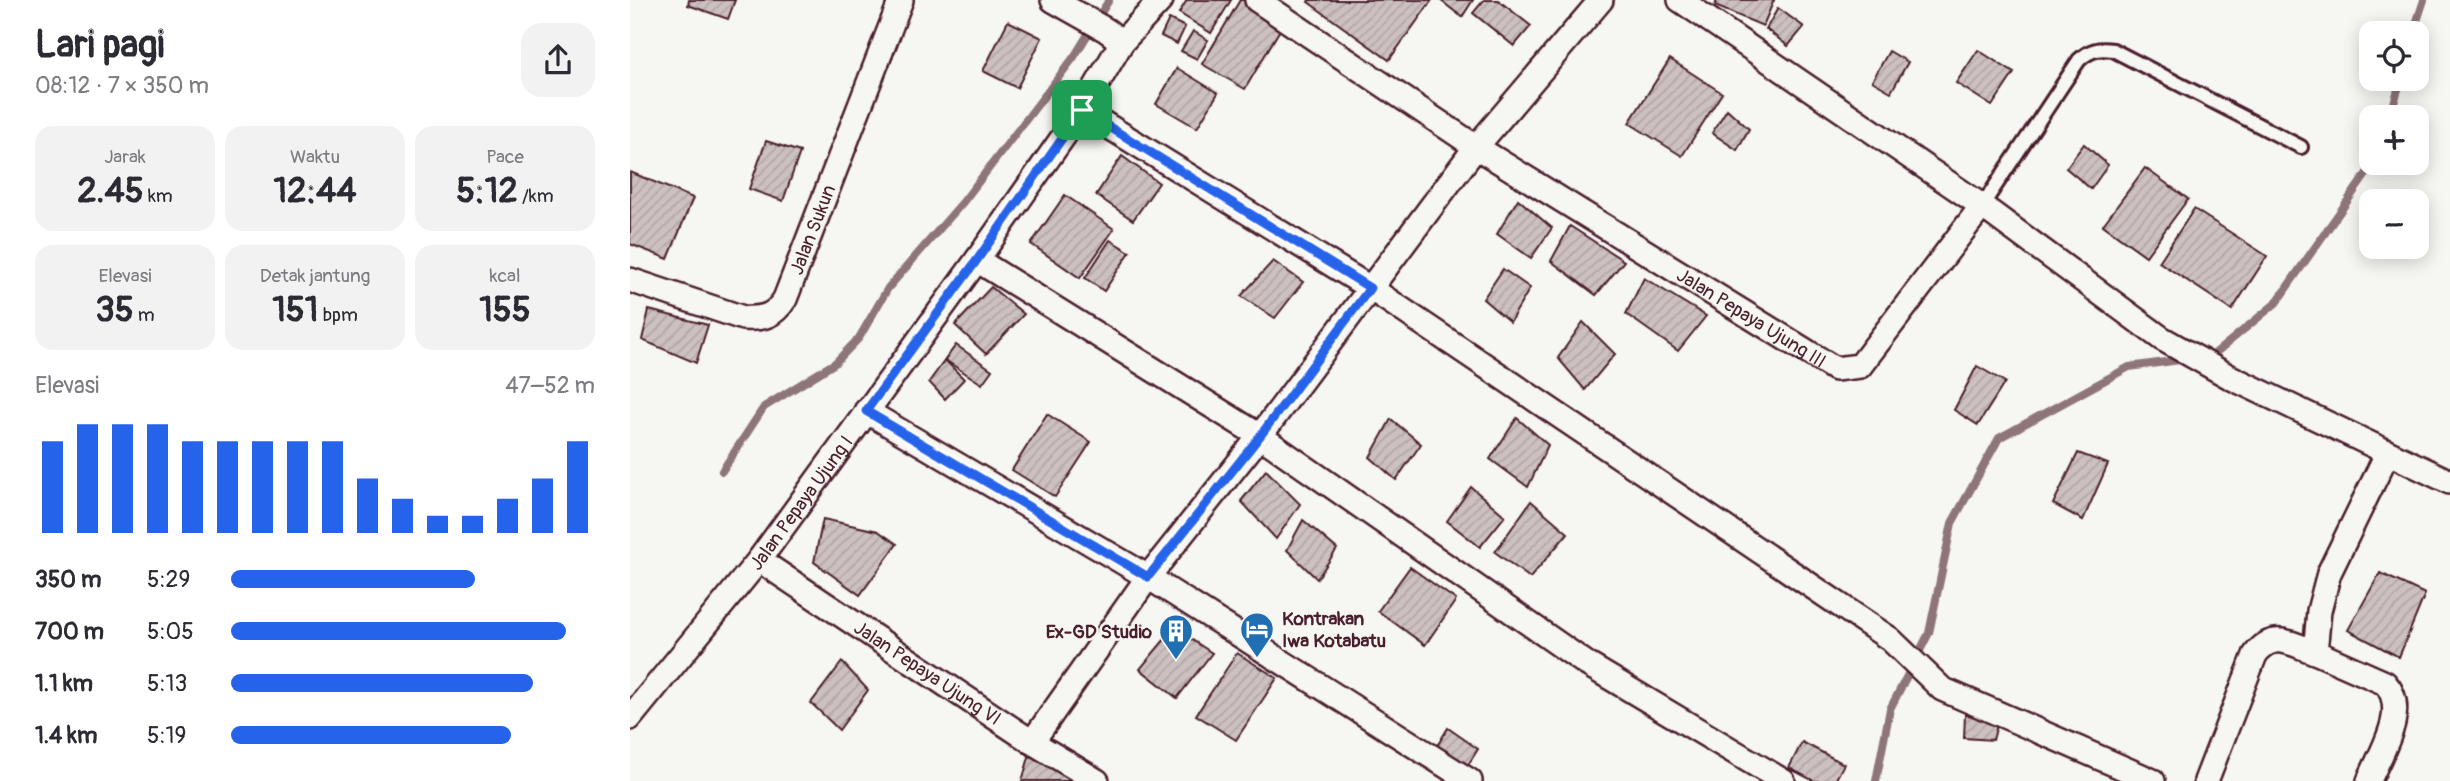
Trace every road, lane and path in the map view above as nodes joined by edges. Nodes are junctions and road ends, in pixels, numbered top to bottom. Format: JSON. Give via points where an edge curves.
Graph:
{"nodes":[{"id":1,"x":901,"y":0,"type":"edge"},
{"id":2,"x":1053,"y":0,"type":"edge"},
{"id":3,"x":1161,"y":0,"type":"edge"},
{"id":4,"x":1256,"y":0,"type":"edge"},
{"id":5,"x":1601,"y":0,"type":"edge"},
{"id":6,"x":1680,"y":0,"type":"edge"},
{"id":7,"x":1114,"y":36,"type":"junction"},
{"id":8,"x":1082,"y":110,"type":"junction"},
{"id":9,"x":1476,"y":147,"type":"junction"},
{"id":10,"x":2301,"y":147,"type":"dead end"},
{"id":11,"x":1982,"y":206,"type":"junction"},
{"id":12,"x":977,"y":260,"type":"junction"},
{"id":13,"x":630,"y":280,"type":"edge"},
{"id":14,"x":1370,"y":288,"type":"junction"},
{"id":15,"x":866,"y":411,"type":"junction"},
{"id":16,"x":1260,"y":436,"type":"junction"},
{"id":17,"x":2387,"y":454,"type":"junction"},
{"id":18,"x":2450,"y":482,"type":"edge"},
{"id":19,"x":759,"y":560,"type":"junction"},
{"id":20,"x":1148,"y":577,"type":"junction"},
{"id":21,"x":2315,"y":652,"type":"junction"},
{"id":22,"x":630,"y":718,"type":"edge"},
{"id":23,"x":1032,"y":741,"type":"junction"},
{"id":24,"x":1097,"y":781,"type":"edge"},
{"id":25,"x":1470,"y":781,"type":"edge"},
{"id":26,"x":1783,"y":781,"type":"edge"},
{"id":27,"x":2153,"y":781,"type":"edge"},
{"id":28,"x":2206,"y":781,"type":"edge"},
{"id":29,"x":2369,"y":781,"type":"edge"}],
"edges":[{"from":1,"to":13,"type":"street","name":"Jalan Sukun","via":[[785,299],[776,312],[761,319],[743,318]]},
{"from":2,"to":7,"type":"street"},
{"from":3,"to":7,"type":"street","name":"Jalan Pepaya Ujung I"},
{"from":4,"to":9,"type":"street","name":"Jalan Pepaya Ujung III"},
{"from":5,"to":9,"type":"street"},
{"from":6,"to":11,"type":"street"},
{"from":7,"to":8,"type":"street","name":"Jalan Pepaya Ujung I"},
{"from":8,"to":12,"type":"street","name":"Jalan Pepaya Ujung I"},
{"from":8,"to":14,"type":"street"},
{"from":9,"to":11,"type":"street","name":"Jalan Pepaya Ujung III","via":[[1835,369],[1860,366]]},
{"from":9,"to":14,"type":"street"},
{"from":10,"to":11,"type":"lane","via":[[2113,50],[2100,48],[2079,60]]},
{"from":11,"to":17,"type":"street","via":[[2161,338]]},
{"from":12,"to":15,"type":"street","name":"Jalan Pepaya Ujung I"},
{"from":12,"to":16,"type":"street"},
{"from":14,"to":16,"type":"street"},
{"from":14,"to":27,"type":"street","via":[[1890,639],[1942,689]]},
{"from":15,"to":19,"type":"street","name":"Jalan Pepaya Ujung I"},
{"from":15,"to":20,"type":"street"},
{"from":16,"to":20,"type":"street"},
{"from":16,"to":26,"type":"street","via":[[1587,664]]},
{"from":17,"to":18,"type":"street"},
{"from":17,"to":21,"type":"street","via":[[2329,573]]},
{"from":19,"to":22,"type":"street","name":"Jalan Pepaya Ujung I"},
{"from":19,"to":23,"type":"street","name":"Jalan Pepaya Ujung VI"},
{"from":20,"to":23,"type":"street"},
{"from":20,"to":25,"type":"street"},
{"from":21,"to":28,"type":"street","via":[[2279,640],[2269,640],[2261,647]]},
{"from":21,"to":29,"type":"street","via":[[2385,683],[2391,691],[2394,720]]},
{"from":23,"to":24,"type":"street","name":"Jalan Pepaya Ujung VI"}]}
